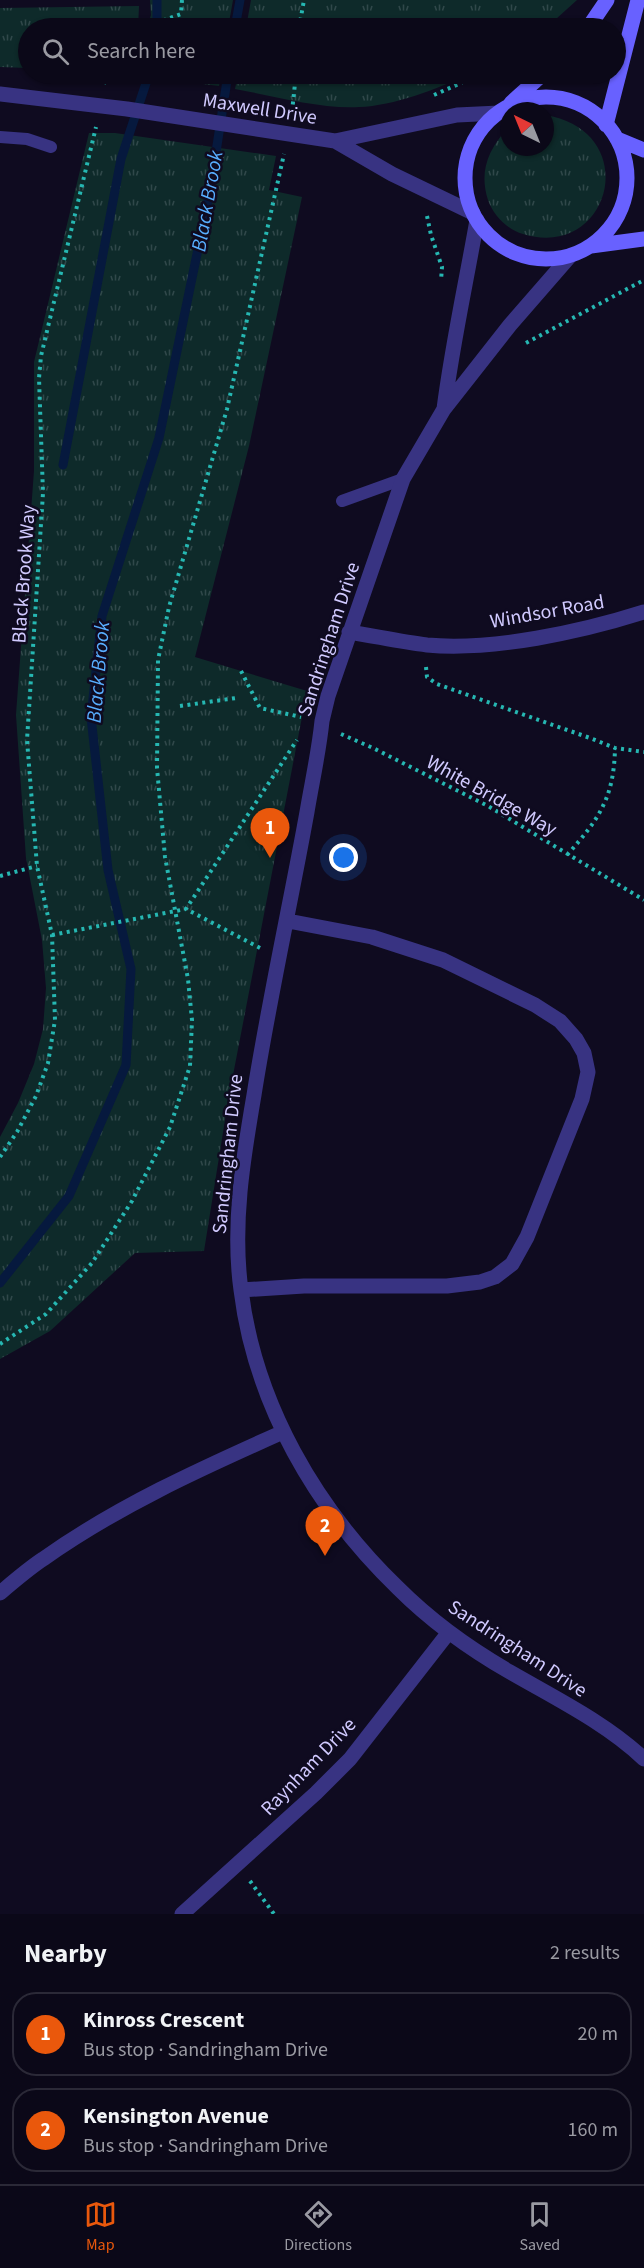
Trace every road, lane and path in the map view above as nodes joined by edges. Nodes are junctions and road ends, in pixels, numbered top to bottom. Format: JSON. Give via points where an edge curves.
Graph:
{"nodes":[{"id":1,"x":182,"y":0,"type":"edge"},
{"id":2,"x":304,"y":0,"type":"edge"},
{"id":3,"x":607,"y":0,"type":"edge"},
{"id":4,"x":638,"y":0,"type":"edge"},
{"id":5,"x":170,"y":18,"type":"edge"},
{"id":6,"x":301,"y":18,"type":"edge"},
{"id":7,"x":595,"y":18,"type":"edge"},
{"id":8,"x":626,"y":47,"type":"edge"},
{"id":9,"x":294,"y":84,"type":"edge"},
{"id":10,"x":458,"y":84,"type":"edge"},
{"id":11,"x":532,"y":84,"type":"edge"},
{"id":12,"x":616,"y":84,"type":"edge"},
{"id":13,"x":0,"y":94,"type":"edge"},
{"id":14,"x":429,"y":97,"type":"dead end"},
{"id":15,"x":512,"y":102,"type":"edge"},
{"id":16,"x":523,"y":102,"type":"edge"},
{"id":17,"x":500,"y":110,"type":"edge"},
{"id":18,"x":500,"y":112,"type":"edge"},
{"id":19,"x":606,"y":125,"type":"junction"},
{"id":20,"x":96,"y":129,"type":"dead end"},
{"id":21,"x":286,"y":133,"type":"junction"},
{"id":22,"x":0,"y":137,"type":"edge"},
{"id":23,"x":617,"y":138,"type":"junction"},
{"id":24,"x":334,"y":141,"type":"junction"},
{"id":25,"x":51,"y":147,"type":"dead end"},
{"id":26,"x":644,"y":150,"type":"edge"},
{"id":27,"x":426,"y":209,"type":"dead end"},
{"id":28,"x":475,"y":216,"type":"junction"},
{"id":29,"x":644,"y":239,"type":"edge"},
{"id":30,"x":590,"y":246,"type":"junction"},
{"id":31,"x":570,"y":256,"type":"junction"},
{"id":32,"x":644,"y":280,"type":"edge"},
{"id":33,"x":440,"y":289,"type":"dead end"},
{"id":34,"x":510,"y":325,"type":"junction"},
{"id":35,"x":444,"y":410,"type":"junction"},
{"id":36,"x":403,"y":479,"type":"junction"},
{"id":37,"x":342,"y":501,"type":"dead end"},
{"id":38,"x":644,"y":612,"type":"edge"},
{"id":39,"x":349,"y":632,"type":"junction"},
{"id":40,"x":428,"y":645,"type":"junction"},
{"id":41,"x":241,"y":671,"type":"dead end"},
{"id":42,"x":236,"y":698,"type":"dead end"},
{"id":43,"x":180,"y":706,"type":"dead end"},
{"id":44,"x":322,"y":724,"type":"junction"},
{"id":45,"x":615,"y":748,"type":"junction"},
{"id":46,"x":644,"y":752,"type":"edge"},
{"id":47,"x":567,"y":855,"type":"junction"},
{"id":48,"x":37,"y":866,"type":"junction"},
{"id":49,"x":0,"y":876,"type":"edge"},
{"id":50,"x":644,"y":900,"type":"edge"},
{"id":51,"x":186,"y":909,"type":"junction"},
{"id":52,"x":175,"y":911,"type":"junction"},
{"id":53,"x":288,"y":921,"type":"junction"},
{"id":54,"x":52,"y":935,"type":"junction"},
{"id":55,"x":279,"y":958,"type":"junction"},
{"id":56,"x":0,"y":1157,"type":"edge"},
{"id":57,"x":241,"y":1290,"type":"junction"},
{"id":58,"x":0,"y":1344,"type":"edge"},
{"id":59,"x":283,"y":1432,"type":"junction"},
{"id":60,"x":0,"y":1593,"type":"edge"},
{"id":61,"x":449,"y":1632,"type":"junction"},
{"id":62,"x":644,"y":1759,"type":"edge"},
{"id":63,"x":238,"y":1865,"type":"junction"},
{"id":64,"x":182,"y":1914,"type":"edge"},
{"id":65,"x":274,"y":1914,"type":"edge"}],
"edges":[{"from":1,"to":5,"type":"path","via":[[181,14]]},
{"from":2,"to":6,"type":"path"},
{"from":3,"to":7,"type":"street"},
{"from":4,"to":8,"type":"street"},
{"from":9,"to":21,"type":"path"},
{"from":10,"to":14,"type":"path"},
{"from":11,"to":15,"type":"street"},
{"from":12,"to":19,"type":"street"},
{"from":13,"to":21,"type":"street","name":"Maxwell Drive"},
{"from":16,"to":19,"type":"street","via":[[556,98],[580,105]]},
{"from":17,"to":24,"type":"street","name":"Maxwell Drive","via":[[457,115]]},
{"from":18,"to":28,"type":"street","via":[[474,140],[468,158],[467,195]]},
{"from":19,"to":23,"type":"street"},
{"from":20,"to":48,"type":"path","name":"Black Brook Way","via":[[39,378],[43,493],[27,740]]},
{"from":21,"to":24,"type":"street","name":"Maxwell Drive"},
{"from":21,"to":52,"type":"path","via":[[227,410],[169,607],[158,660],[157,768],[165,857]]},
{"from":22,"to":25,"type":"lane","via":[[27,139]]},
{"from":23,"to":26,"type":"street"},
{"from":23,"to":30,"type":"street","via":[[625,161],[627,186],[621,209],[608,230]]},
{"from":24,"to":28,"type":"street","name":"Maxwell Drive"},
{"from":27,"to":33,"type":"path","via":[[442,267]]},
{"from":28,"to":31,"type":"street","via":[[490,237],[507,250],[527,257]]},
{"from":28,"to":35,"type":"street","name":"Sandringham Drive"},
{"from":29,"to":30,"type":"street"},
{"from":30,"to":31,"type":"street"},
{"from":31,"to":34,"type":"street","name":"Sandringham Drive"},
{"from":32,"to":34,"type":"path","via":[[523,345]]},
{"from":34,"to":35,"type":"street","name":"Sandringham Drive"},
{"from":35,"to":36,"type":"street","name":"Sandringham Drive"},
{"from":36,"to":37,"type":"lane"},
{"from":36,"to":39,"type":"street","name":"Sandringham Drive"},
{"from":38,"to":40,"type":"street","name":"Windsor Road","via":[[532,640]]},
{"from":39,"to":40,"type":"street","name":"Windsor Road"},
{"from":39,"to":44,"type":"street","name":"Sandringham Drive","via":[[327,696]]},
{"from":40,"to":45,"type":"path","via":[[427,677],[436,684]]},
{"from":41,"to":44,"type":"path","name":"White Bridge Way","via":[[260,708]]},
{"from":42,"to":43,"type":"path"},
{"from":44,"to":47,"type":"path","name":"White Bridge Way","via":[[488,807]]},
{"from":44,"to":51,"type":"path","via":[[295,741]]},
{"from":44,"to":53,"type":"street","name":"Sandringham Drive"},
{"from":45,"to":46,"type":"path"},
{"from":45,"to":47,"type":"path","via":[[612,789],[590,830]]},
{"from":47,"to":50,"type":"path","name":"White Bridge Way"},
{"from":48,"to":49,"type":"path"},
{"from":48,"to":54,"type":"path","name":"Black Brook Way"},
{"from":51,"to":52,"type":"path"},
{"from":51,"to":55,"type":"path"},
{"from":52,"to":54,"type":"path"},
{"from":52,"to":58,"type":"path","via":[[192,1020],[190,1066],[170,1127],[132,1201],[92,1263],[46,1314]]},
{"from":53,"to":55,"type":"street","name":"Sandringham Drive"},
{"from":53,"to":57,"type":"street","via":[[372,937],[443,960],[535,1005],[560,1021],[576,1039],[588,1072],[582,1099],[527,1237],[512,1264],[495,1277],[447,1286]]},
{"from":54,"to":56,"type":"path","name":"Black Brook Way","via":[[56,988],[48,1063],[36,1096]]},
{"from":55,"to":57,"type":"street","name":"Sandringham Drive","via":[[241,1183]]},
{"from":57,"to":59,"type":"street","name":"Sandringham Drive","via":[[265,1392]]},
{"from":59,"to":60,"type":"street","via":[[119,1511],[42,1559]]},
{"from":59,"to":61,"type":"street","name":"Sandringham Drive","via":[[323,1500],[359,1547],[398,1588]]},
{"from":61,"to":62,"type":"street","name":"Sandringham Drive","via":[[597,1724]]},
{"from":61,"to":63,"type":"street","name":"Raynham Drive","via":[[350,1759]]},
{"from":63,"to":64,"type":"street","name":"Raynham Drive"},
{"from":63,"to":65,"type":"path"}]}
